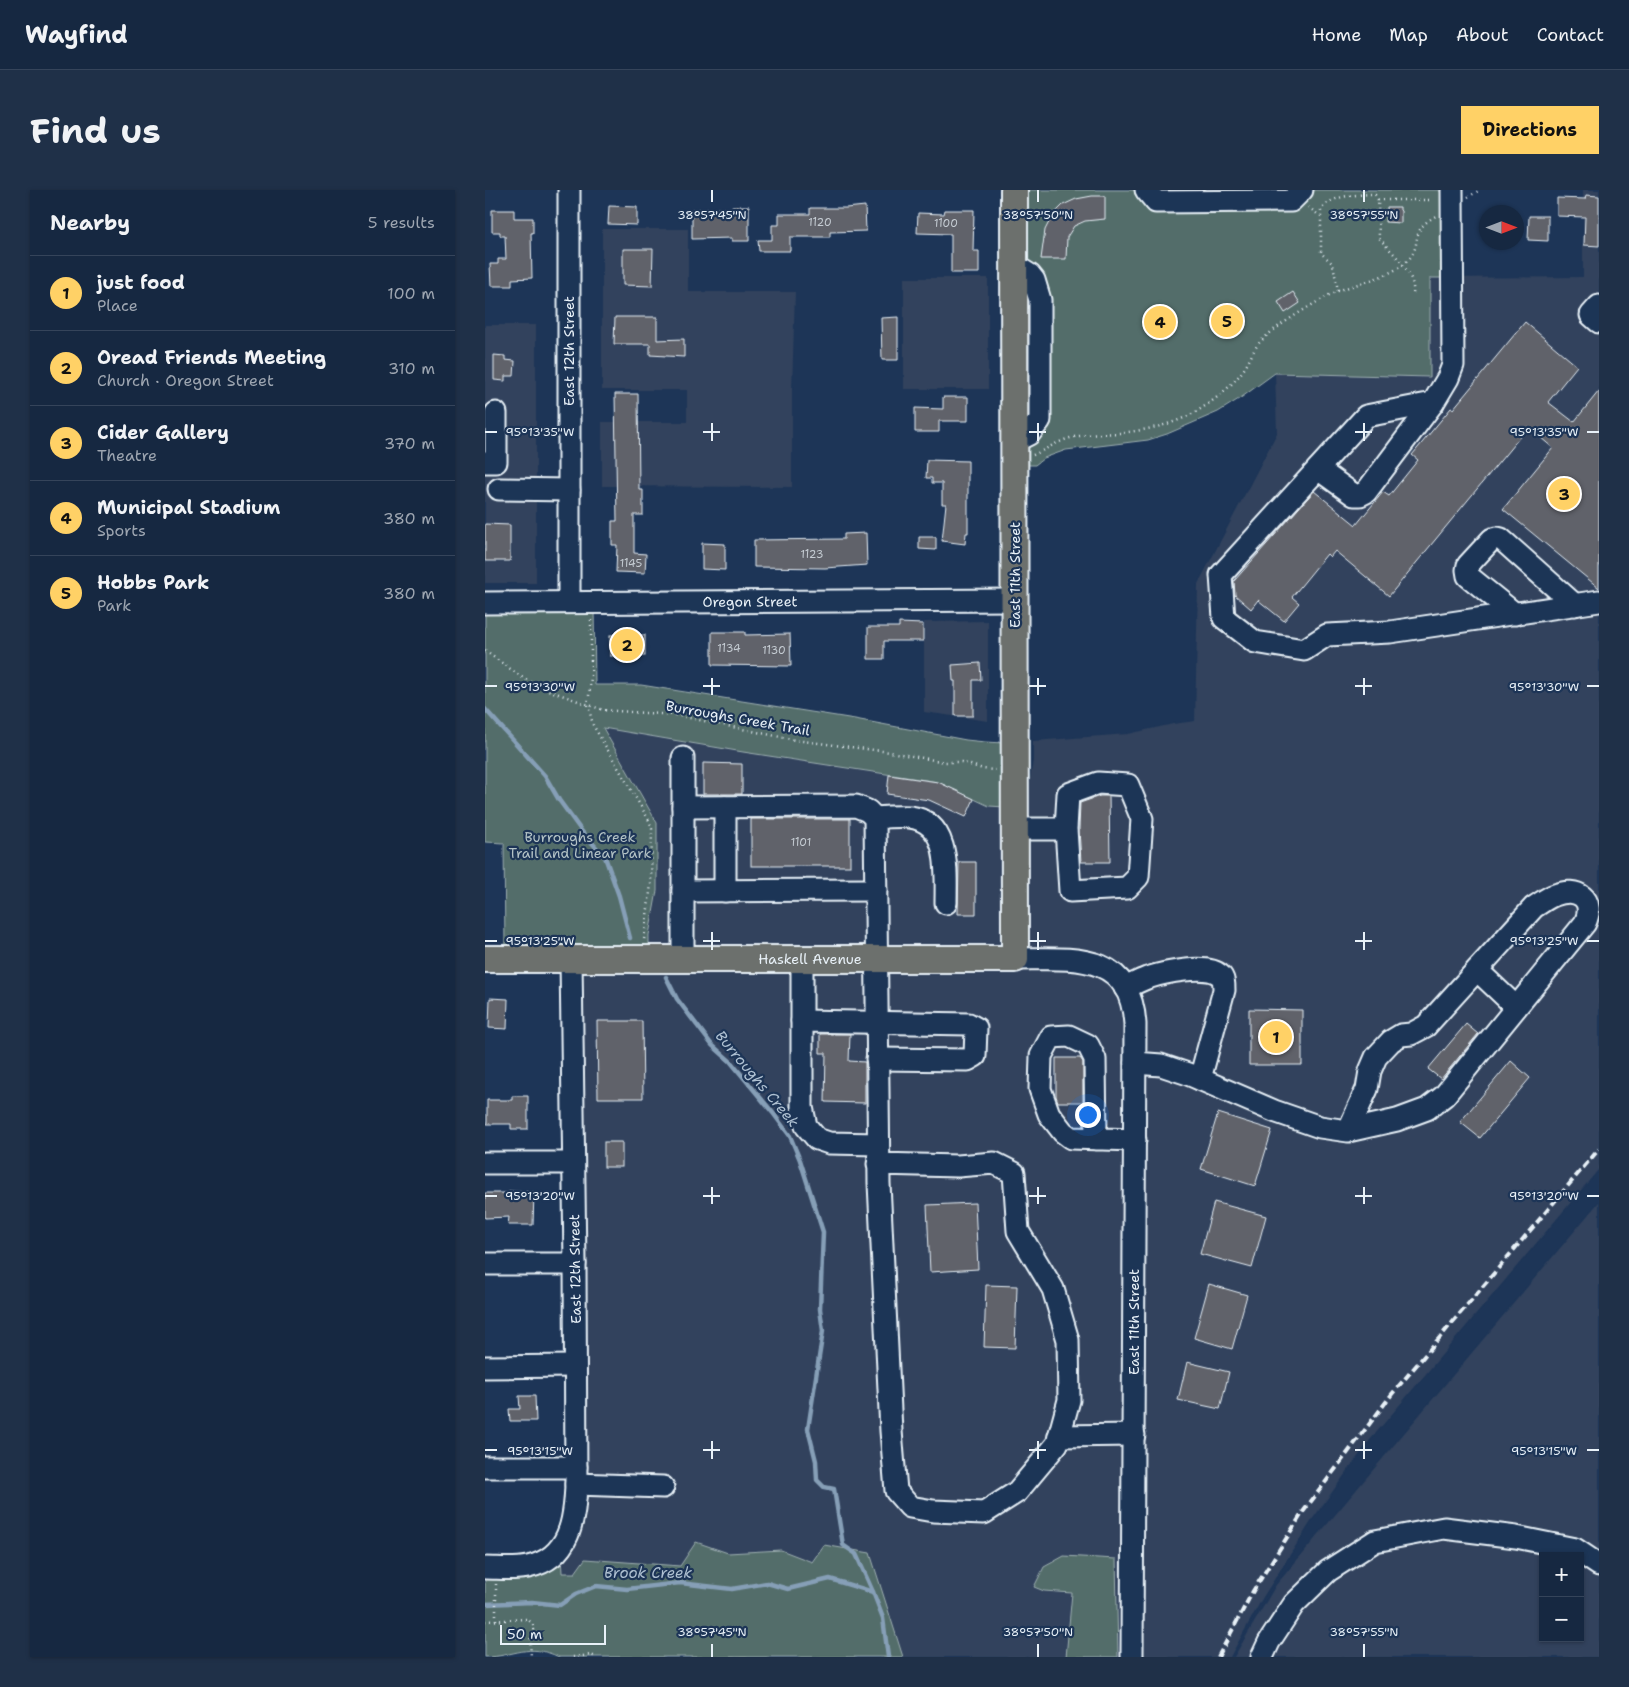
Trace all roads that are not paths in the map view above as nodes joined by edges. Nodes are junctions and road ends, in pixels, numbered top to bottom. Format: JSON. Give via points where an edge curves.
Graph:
{"nodes":[{"id":1,"x":569,"y":190,"type":"edge"},
{"id":2,"x":1014,"y":190,"type":"edge"},
{"id":3,"x":1146,"y":190,"type":"edge"},
{"id":4,"x":1301,"y":190,"type":"edge"},
{"id":5,"x":1458,"y":195,"type":"edge"},
{"id":6,"x":1599,"y":306,"type":"edge"},
{"id":7,"x":1599,"y":322,"type":"edge"},
{"id":8,"x":1433,"y":403,"type":"junction"},
{"id":9,"x":497,"y":413,"type":"dead end"},
{"id":10,"x":485,"y":462,"type":"edge"},
{"id":11,"x":1318,"y":470,"type":"junction"},
{"id":12,"x":499,"y":489,"type":"dead end"},
{"id":13,"x":569,"y":490,"type":"junction"},
{"id":14,"x":1015,"y":600,"type":"junction"},
{"id":15,"x":1599,"y":601,"type":"edge"},
{"id":16,"x":579,"y":602,"type":"junction"},
{"id":17,"x":485,"y":603,"type":"edge"},
{"id":18,"x":1575,"y":605,"type":"junction"},
{"id":19,"x":1515,"y":614,"type":"junction"},
{"id":20,"x":683,"y":758,"type":"dead end"},
{"id":21,"x":683,"y":807,"type":"junction"},
{"id":22,"x":725,"y":807,"type":"junction"},
{"id":23,"x":875,"y":818,"type":"junction"},
{"id":24,"x":1015,"y":829,"type":"junction"},
{"id":25,"x":1066,"y":829,"type":"junction"},
{"id":26,"x":876,"y":890,"type":"junction"},
{"id":27,"x":683,"y":891,"type":"junction"},
{"id":28,"x":725,"y":891,"type":"junction"},
{"id":29,"x":946,"y":902,"type":"dead end"},
{"id":30,"x":485,"y":959,"type":"edge"},
{"id":31,"x":571,"y":959,"type":"junction"},
{"id":32,"x":683,"y":959,"type":"junction"},
{"id":33,"x":802,"y":959,"type":"junction"},
{"id":34,"x":876,"y":959,"type":"junction"},
{"id":35,"x":1015,"y":959,"type":"junction"},
{"id":36,"x":1477,"y":970,"type":"junction"},
{"id":37,"x":1125,"y":988,"type":"junction"},
{"id":38,"x":1516,"y":1007,"type":"junction"},
{"id":39,"x":802,"y":1021,"type":"junction"},
{"id":40,"x":877,"y":1022,"type":"junction"},
{"id":41,"x":877,"y":1059,"type":"junction"},
{"id":42,"x":1135,"y":1063,"type":"junction"},
{"id":43,"x":1200,"y":1079,"type":"junction"},
{"id":44,"x":1348,"y":1131,"type":"junction"},
{"id":45,"x":1096,"y":1139,"type":"junction"},
{"id":46,"x":1135,"y":1140,"type":"junction"},
{"id":47,"x":878,"y":1154,"type":"junction"},
{"id":48,"x":485,"y":1163,"type":"edge"},
{"id":49,"x":573,"y":1163,"type":"junction"},
{"id":50,"x":485,"y":1264,"type":"edge"},
{"id":51,"x":575,"y":1264,"type":"junction"},
{"id":52,"x":575,"y":1366,"type":"junction"},
{"id":53,"x":485,"y":1368,"type":"edge"},
{"id":54,"x":1134,"y":1435,"type":"junction"},
{"id":55,"x":1059,"y":1436,"type":"junction"},
{"id":56,"x":485,"y":1467,"type":"edge"},
{"id":57,"x":576,"y":1475,"type":"junction"},
{"id":58,"x":663,"y":1487,"type":"dead end"},
{"id":59,"x":1599,"y":1564,"type":"edge"},
{"id":60,"x":485,"y":1568,"type":"edge"},
{"id":61,"x":1132,"y":1657,"type":"edge"},
{"id":62,"x":1262,"y":1657,"type":"edge"}],
"edges":[{"from":1,"to":13,"type":"street","name":"East 12th Street"},
{"from":2,"to":14,"type":"main road","name":"East 11th Street","via":[[1022,449]]},
{"from":3,"to":4,"type":"street","via":[[1156,202],[1291,201]]},
{"from":5,"to":8,"type":"street","via":[[1452,278],[1453,365]]},
{"from":6,"to":7,"type":"street","via":[[1591,315]]},
{"from":8,"to":11,"type":"street","via":[[1366,416]]},
{"from":8,"to":11,"type":"street","via":[[1366,492],[1354,495]]},
{"from":9,"to":10,"type":"street","via":[[497,462]]},
{"from":11,"to":19,"type":"street","via":[[1221,575],[1224,618],[1255,642],[1304,650],[1327,635],[1391,632]]},
{"from":12,"to":13,"type":"street"},
{"from":13,"to":16,"type":"street","name":"East 12th Street"},
{"from":14,"to":16,"type":"street","name":"Oregon Street"},
{"from":14,"to":24,"type":"main road","name":"East 11th Street"},
{"from":15,"to":18,"type":"street"},
{"from":16,"to":17,"type":"street","name":"Oregon Street"},
{"from":18,"to":19,"type":"street"},
{"from":18,"to":19,"type":"street","via":[[1501,540],[1492,539],[1468,565],[1468,576]]},
{"from":20,"to":21,"type":"street"},
{"from":21,"to":22,"type":"street"},
{"from":21,"to":27,"type":"street"},
{"from":22,"to":23,"type":"street","via":[[856,806]]},
{"from":22,"to":28,"type":"street"},
{"from":23,"to":26,"type":"street"},
{"from":23,"to":29,"type":"street","via":[[911,817],[926,823],[939,836],[944,849]]},
{"from":24,"to":25,"type":"street"},
{"from":24,"to":35,"type":"main road","name":"East 11th Street"},
{"from":25,"to":25,"type":"street","via":[[1068,794],[1098,783],[1128,785],[1142,819],[1138,877],[1127,888],[1071,891]]},
{"from":26,"to":28,"type":"street"},
{"from":26,"to":34,"type":"street"},
{"from":27,"to":28,"type":"street"},
{"from":27,"to":32,"type":"street"},
{"from":30,"to":31,"type":"main road","name":"Haskell Avenue"},
{"from":31,"to":32,"type":"main road","name":"Haskell Avenue"},
{"from":31,"to":49,"type":"street","name":"East 12th Street"},
{"from":32,"to":33,"type":"main road","name":"Haskell Avenue"},
{"from":33,"to":34,"type":"main road","name":"Haskell Avenue"},
{"from":33,"to":39,"type":"street"},
{"from":34,"to":35,"type":"main road","name":"Haskell Avenue"},
{"from":34,"to":40,"type":"street"},
{"from":35,"to":37,"type":"street","name":"Haskell Avenue","via":[[1092,962],[1118,978]]},
{"from":36,"to":38,"type":"street"},
{"from":36,"to":38,"type":"street","via":[[1534,907],[1556,894],[1580,895],[1587,899],[1589,915],[1585,922]]},
{"from":36,"to":44,"type":"street","via":[[1426,1026],[1391,1041],[1376,1057],[1367,1089]]},
{"from":37,"to":42,"type":"street","name":"East 11th Street","via":[[1134,1009]]},
{"from":37,"to":43,"type":"street","via":[[1145,979],[1185,970],[1209,970],[1219,974],[1225,990]]},
{"from":38,"to":44,"type":"street","via":[[1444,1096],[1427,1110]]},
{"from":39,"to":40,"type":"street"},
{"from":39,"to":47,"type":"street","via":[[802,1107],[806,1126],[817,1139]]},
{"from":40,"to":41,"type":"street"},
{"from":40,"to":41,"type":"street","via":[[969,1024],[976,1028],[975,1056],[968,1060]]},
{"from":41,"to":47,"type":"street"},
{"from":42,"to":43,"type":"street","via":[[1161,1065]]},
{"from":42,"to":46,"type":"street","name":"East 11th Street"},
{"from":43,"to":44,"type":"street","via":[[1273,1112],[1320,1127]]},
{"from":45,"to":45,"type":"street","via":[[1071,1138],[1049,1114],[1040,1089],[1041,1056],[1051,1038],[1069,1036],[1088,1045],[1095,1059]]},
{"from":45,"to":46,"type":"street"},
{"from":46,"to":54,"type":"street","name":"East 11th Street"},
{"from":47,"to":55,"type":"street","via":[[957,1166],[994,1163],[1014,1172],[1018,1231],[1053,1289],[1068,1340],[1069,1400]]},
{"from":47,"to":55,"type":"street","via":[[896,1491],[910,1507],[984,1513],[1017,1492],[1057,1444]]},
{"from":48,"to":49,"type":"street"},
{"from":49,"to":51,"type":"street","name":"East 12th Street"},
{"from":50,"to":51,"type":"street"},
{"from":51,"to":52,"type":"street","name":"East 12th Street"},
{"from":52,"to":53,"type":"street"},
{"from":52,"to":57,"type":"street","name":"East 12th Street"},
{"from":54,"to":55,"type":"street"},
{"from":54,"to":61,"type":"street","name":"East 11th Street"},
{"from":56,"to":57,"type":"street"},
{"from":57,"to":58,"type":"street"},
{"from":57,"to":60,"type":"street","name":"East 12th Street","via":[[574,1517],[568,1536],[554,1554],[526,1567]]},
{"from":59,"to":62,"type":"street","via":[[1575,1549],[1516,1537],[1444,1528],[1375,1542],[1329,1571],[1294,1604]]}]}
